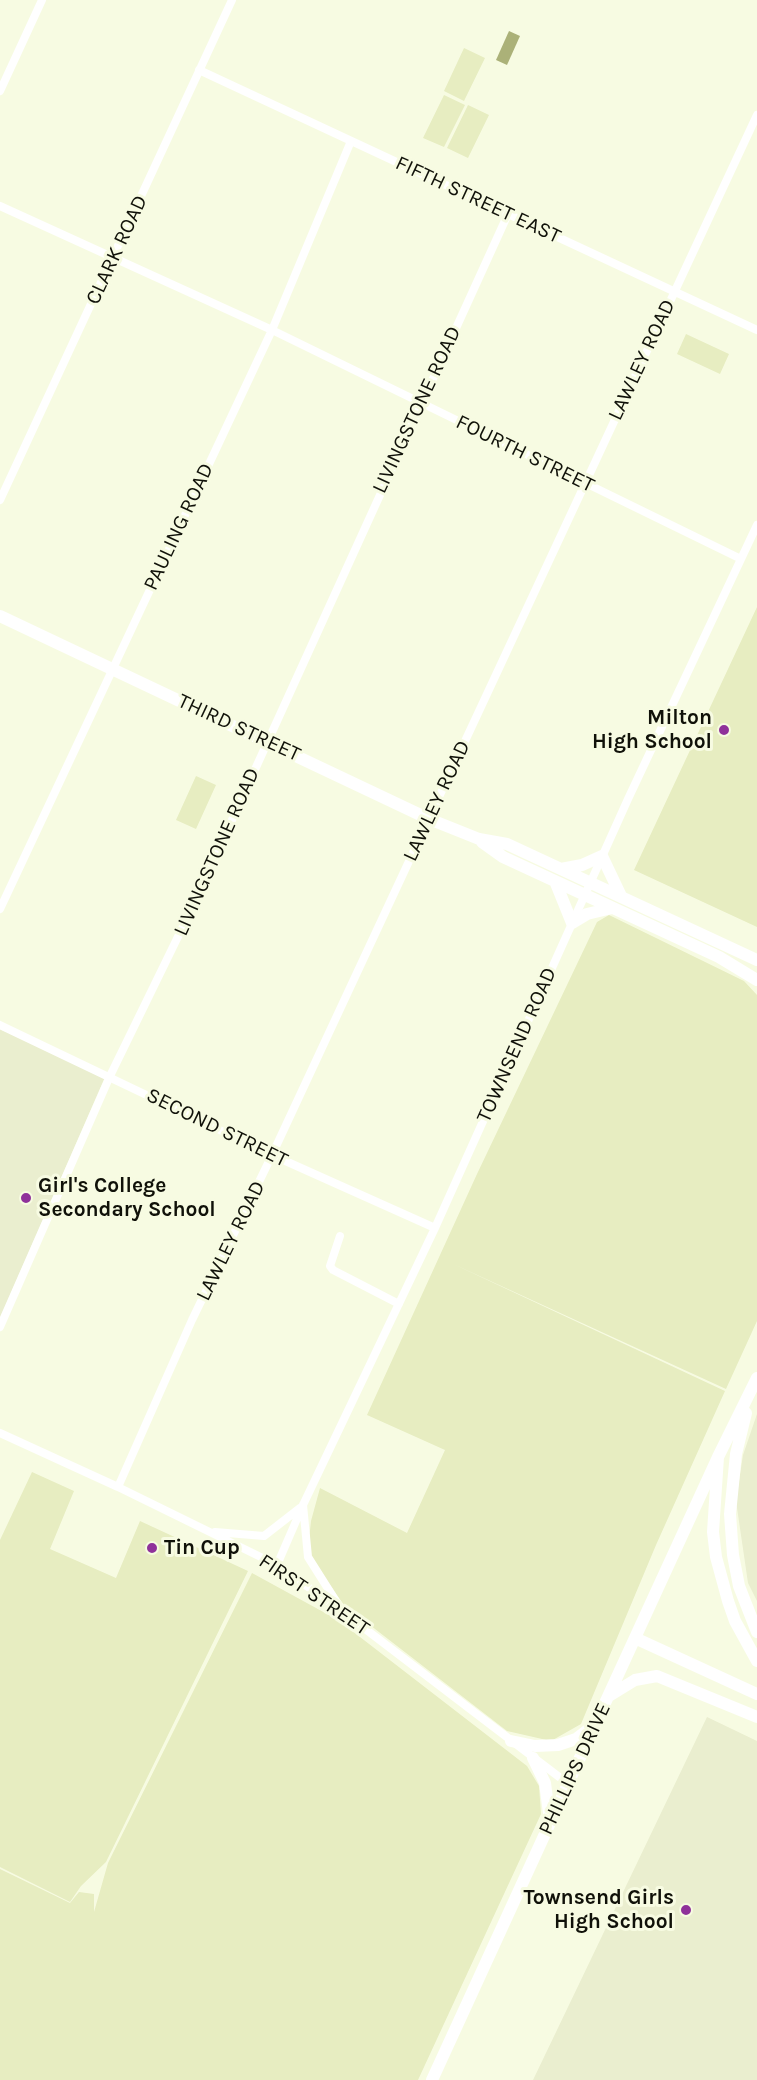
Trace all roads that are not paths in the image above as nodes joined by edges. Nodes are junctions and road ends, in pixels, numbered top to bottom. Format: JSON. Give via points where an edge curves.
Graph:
{"nodes":[{"id":1,"x":42,"y":0,"type":"edge"},
{"id":2,"x":232,"y":0,"type":"edge"},
{"id":3,"x":199,"y":70,"type":"junction"},
{"id":4,"x":0,"y":91,"type":"edge"},
{"id":5,"x":757,"y":115,"type":"edge"},
{"id":6,"x":351,"y":141,"type":"junction"},
{"id":7,"x":0,"y":206,"type":"edge"},
{"id":8,"x":508,"y":214,"type":"junction"},
{"id":9,"x":113,"y":258,"type":"junction"},
{"id":10,"x":674,"y":291,"type":"junction"},
{"id":11,"x":272,"y":330,"type":"junction"},
{"id":12,"x":757,"y":330,"type":"edge"},
{"id":13,"x":420,"y":402,"type":"junction"},
{"id":14,"x":584,"y":484,"type":"junction"},
{"id":15,"x":0,"y":500,"type":"edge"},
{"id":16,"x":757,"y":525,"type":"edge"},
{"id":17,"x":741,"y":558,"type":"junction"},
{"id":18,"x":0,"y":616,"type":"edge"},
{"id":19,"x":112,"y":668,"type":"junction"},
{"id":20,"x":267,"y":741,"type":"junction"},
{"id":21,"x":429,"y":819,"type":"junction"},
{"id":22,"x":479,"y":839,"type":"junction"},
{"id":23,"x":602,"y":856,"type":"junction"},
{"id":24,"x":561,"y":869,"type":"junction"},
{"id":25,"x":555,"y":881,"type":"junction"},
{"id":26,"x":591,"y":882,"type":"junction"},
{"id":27,"x":585,"y":895,"type":"junction"},
{"id":28,"x":621,"y":896,"type":"junction"},
{"id":29,"x":612,"y":908,"type":"junction"},
{"id":30,"x":0,"y":909,"type":"edge"},
{"id":31,"x":572,"y":923,"type":"junction"},
{"id":32,"x":757,"y":960,"type":"edge"},
{"id":33,"x":757,"y":980,"type":"edge"},
{"id":34,"x":0,"y":1025,"type":"edge"},
{"id":35,"x":110,"y":1076,"type":"junction"},
{"id":36,"x":272,"y":1155,"type":"junction"},
{"id":37,"x":435,"y":1228,"type":"junction"},
{"id":38,"x":340,"y":1236,"type":"dead end"},
{"id":39,"x":399,"y":1305,"type":"junction"},
{"id":40,"x":0,"y":1327,"type":"edge"},
{"id":41,"x":757,"y":1378,"type":"edge"},
{"id":42,"x":751,"y":1391,"type":"junction"},
{"id":43,"x":0,"y":1434,"type":"edge"},
{"id":44,"x":718,"y":1458,"type":"junction"},
{"id":45,"x":118,"y":1487,"type":"junction"},
{"id":46,"x":303,"y":1505,"type":"junction"},
{"id":47,"x":206,"y":1530,"type":"junction"},
{"id":48,"x":277,"y":1565,"type":"junction"},
{"id":49,"x":343,"y":1612,"type":"junction"},
{"id":50,"x":757,"y":1632,"type":"edge"},
{"id":51,"x":637,"y":1639,"type":"junction"},
{"id":52,"x":757,"y":1661,"type":"edge"},
{"id":53,"x":757,"y":1694,"type":"edge"},
{"id":54,"x":607,"y":1698,"type":"junction"},
{"id":55,"x":757,"y":1717,"type":"edge"},
{"id":56,"x":594,"y":1725,"type":"junction"},
{"id":57,"x":511,"y":1741,"type":"junction"},
{"id":58,"x":534,"y":1758,"type":"junction"},
{"id":59,"x":567,"y":1783,"type":"junction"},
{"id":60,"x":550,"y":1822,"type":"junction"},
{"id":61,"x":432,"y":2080,"type":"edge"}],
"edges":[{"from":1,"to":4,"type":"street"},
{"from":2,"to":3,"type":"street","name":"CLARK ROAD"},
{"from":3,"to":6,"type":"street","name":"FIFTH STREET EAST"},
{"from":3,"to":9,"type":"street","name":"CLARK ROAD"},
{"from":5,"to":10,"type":"street","name":"LAWLEY ROAD"},
{"from":6,"to":8,"type":"street","name":"FIFTH STREET EAST"},
{"from":6,"to":11,"type":"street","name":"PAULING ROAD"},
{"from":7,"to":9,"type":"street","name":"FOURTH STREET"},
{"from":8,"to":10,"type":"street","name":"FIFTH STREET EAST"},
{"from":8,"to":13,"type":"street","name":"LIVINGSTONE ROAD"},
{"from":9,"to":11,"type":"street","name":"FOURTH STREET"},
{"from":9,"to":15,"type":"street","name":"CLARK ROAD"},
{"from":10,"to":12,"type":"street","name":"FIFTH STREET EAST"},
{"from":10,"to":14,"type":"street","name":"LAWLEY ROAD"},
{"from":11,"to":13,"type":"street","name":"FOURTH STREET"},
{"from":11,"to":19,"type":"street","name":"PAULING ROAD"},
{"from":13,"to":14,"type":"street","name":"FOURTH STREET"},
{"from":13,"to":20,"type":"street","name":"LIVINGSTONE ROAD"},
{"from":14,"to":17,"type":"street","name":"FOURTH STREET"},
{"from":14,"to":21,"type":"street","name":"LAWLEY ROAD"},
{"from":16,"to":17,"type":"street","name":"TOWNSEND ROAD"},
{"from":17,"to":23,"type":"street","name":"TOWNSEND ROAD"},
{"from":18,"to":19,"type":"main road","name":"THIRD STREET"},
{"from":19,"to":20,"type":"main road","name":"THIRD STREET"},
{"from":19,"to":30,"type":"street","name":"PAULING ROAD"},
{"from":20,"to":21,"type":"main road","name":"THIRD STREET"},
{"from":20,"to":35,"type":"street","name":"LIVINGSTONE ROAD"},
{"from":21,"to":22,"type":"main road","name":"THIRD STREET"},
{"from":21,"to":36,"type":"street","name":"LAWLEY ROAD"},
{"from":22,"to":24,"type":"main road","name":"THIRD STREET","via":[[507,844]]},
{"from":22,"to":25,"type":"main road","name":"THIRD STREET","via":[[503,857]]},
{"from":23,"to":24,"type":"main road"},
{"from":23,"to":26,"type":"street","name":"TOWNSEND ROAD"},
{"from":23,"to":28,"type":"main road"},
{"from":24,"to":26,"type":"main road","name":"THIRD STREET"},
{"from":25,"to":27,"type":"main road","name":"THIRD STREET"},
{"from":25,"to":31,"type":"main road"},
{"from":26,"to":27,"type":"street","name":"TOWNSEND ROAD"},
{"from":26,"to":28,"type":"main road","name":"THIRD STREET"},
{"from":27,"to":29,"type":"main road","name":"THIRD STREET"},
{"from":27,"to":31,"type":"street","name":"TOWNSEND ROAD"},
{"from":28,"to":32,"type":"main road","name":"THIRD STREET"},
{"from":29,"to":31,"type":"main road","via":[[587,914]]},
{"from":29,"to":33,"type":"main road","name":"THIRD STREET","via":[[719,957]]},
{"from":31,"to":37,"type":"street","name":"TOWNSEND ROAD"},
{"from":34,"to":35,"type":"street","name":"SECOND STREET"},
{"from":35,"to":36,"type":"street","name":"SECOND STREET"},
{"from":35,"to":40,"type":"street","name":"LIVINGSTONE ROAD"},
{"from":36,"to":37,"type":"street","name":"SECOND STREET"},
{"from":36,"to":45,"type":"street","name":"LAWLEY ROAD","via":[[192,1320]]},
{"from":37,"to":39,"type":"street","name":"TOWNSEND ROAD"},
{"from":38,"to":39,"type":"street","via":[[330,1266],[333,1270]]},
{"from":39,"to":46,"type":"street","name":"TOWNSEND ROAD"},
{"from":41,"to":42,"type":"main road"},
{"from":42,"to":44,"type":"main road","name":"PHILLIPS DRIVE"},
{"from":42,"to":50,"type":"main road","via":[[736,1454],[730,1514],[739,1586]]},
{"from":43,"to":45,"type":"street","name":"FIRST STREET"},
{"from":44,"to":51,"type":"main road","name":"PHILLIPS DRIVE"},
{"from":44,"to":52,"type":"main road","via":[[714,1503],[716,1557],[735,1621]]},
{"from":45,"to":47,"type":"street","name":"FIRST STREET"},
{"from":46,"to":47,"type":"street","via":[[264,1536]]},
{"from":46,"to":48,"type":"street","name":"TOWNSEND ROAD"},
{"from":46,"to":49,"type":"street","via":[[311,1566]]},
{"from":47,"to":48,"type":"street","name":"FIRST STREET"},
{"from":48,"to":49,"type":"street","name":"FIRST STREET"},
{"from":49,"to":57,"type":"street","name":"FIRST STREET"},
{"from":51,"to":53,"type":"main road"},
{"from":51,"to":54,"type":"main road","name":"PHILLIPS DRIVE"},
{"from":54,"to":55,"type":"main road","via":[[625,1685],[657,1676]]},
{"from":54,"to":56,"type":"main road","name":"PHILLIPS DRIVE"},
{"from":56,"to":57,"type":"main road","via":[[576,1739],[558,1745]]},
{"from":56,"to":59,"type":"main road","name":"PHILLIPS DRIVE"},
{"from":57,"to":58,"type":"street","name":"FIRST STREET"},
{"from":58,"to":59,"type":"street","name":"FIRST STREET"},
{"from":58,"to":60,"type":"main road","via":[[545,1784]]},
{"from":59,"to":60,"type":"main road","name":"PHILLIPS DRIVE"},
{"from":60,"to":61,"type":"main road","name":"PHILLIPS DRIVE"}]}
